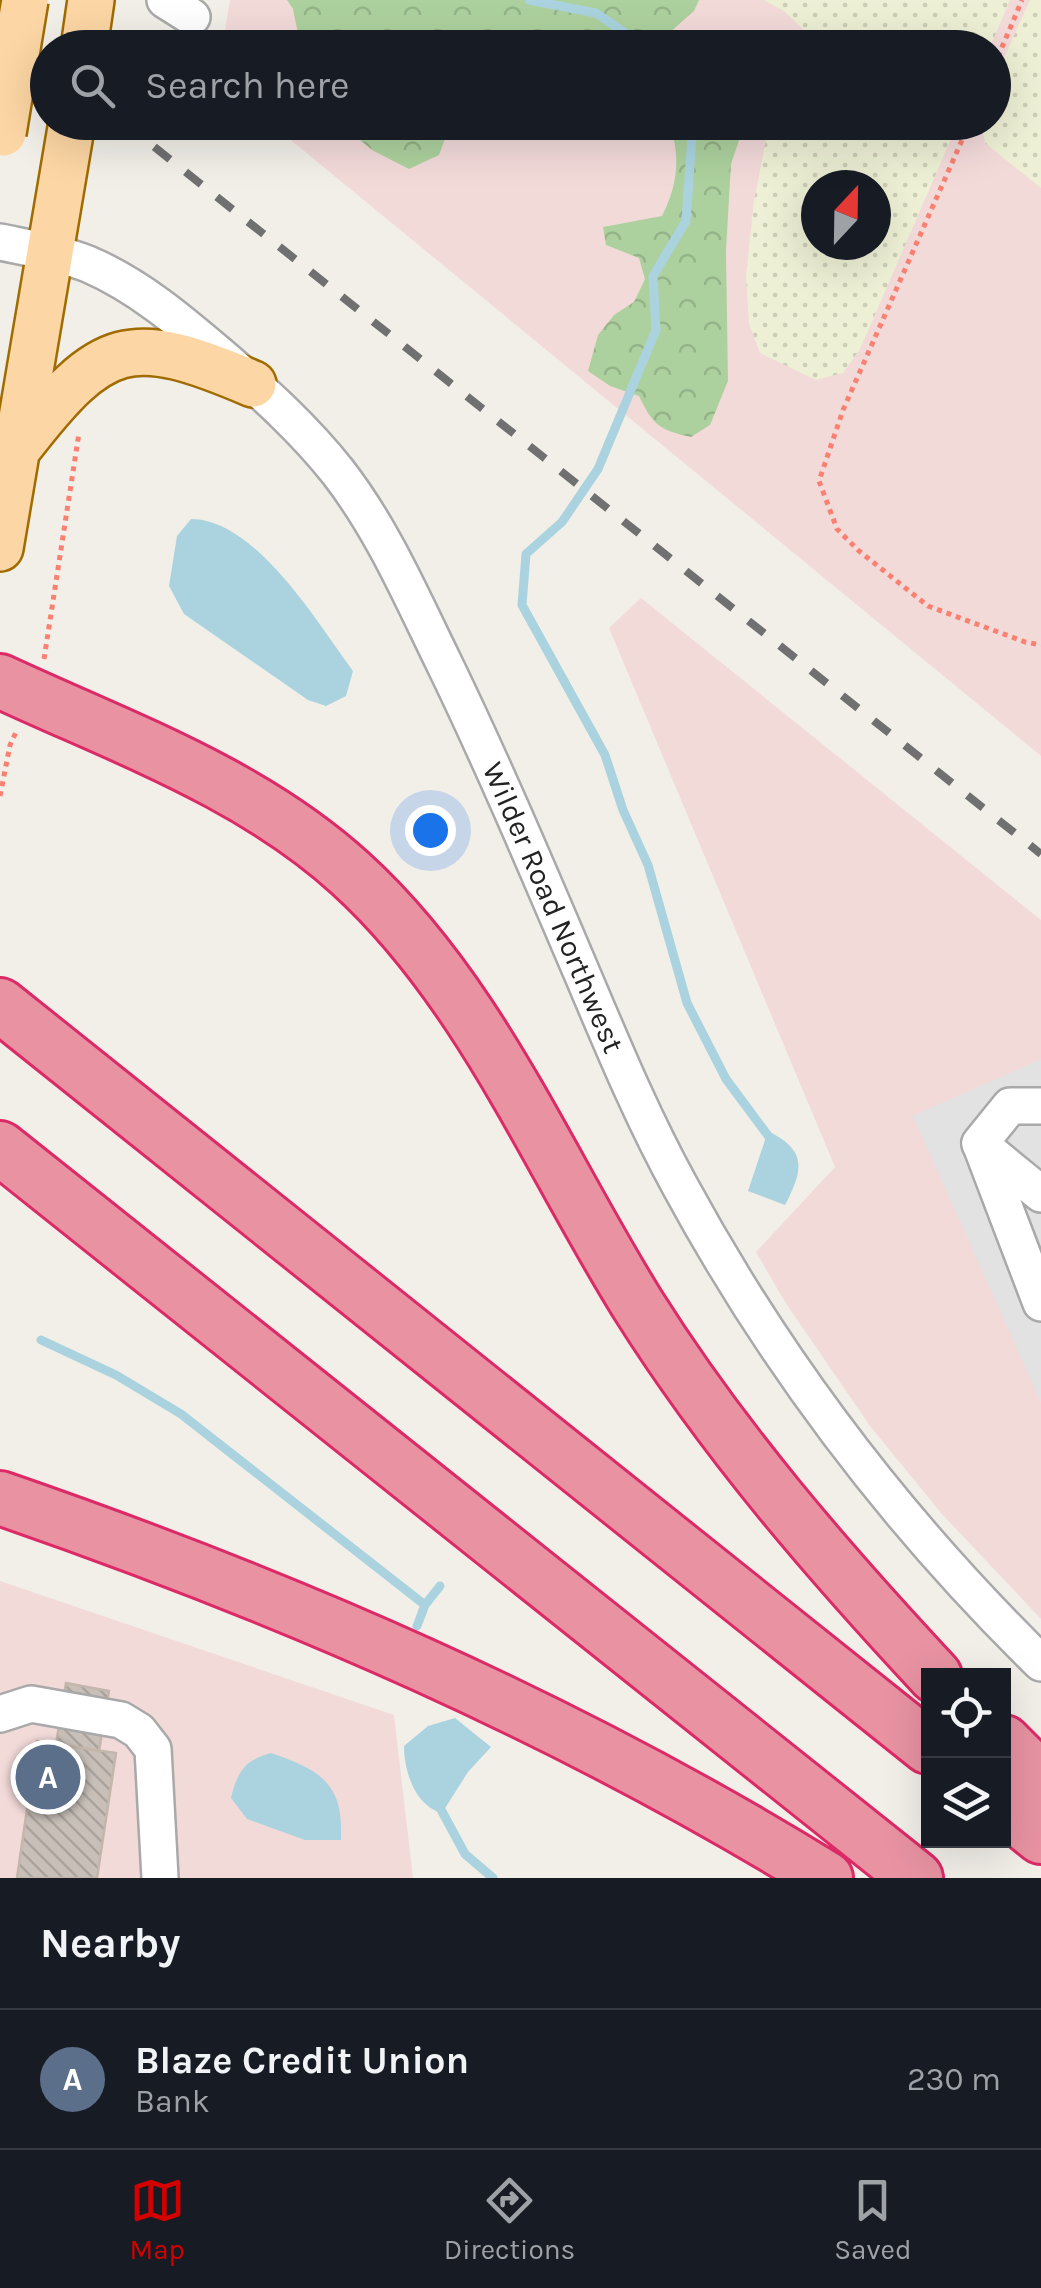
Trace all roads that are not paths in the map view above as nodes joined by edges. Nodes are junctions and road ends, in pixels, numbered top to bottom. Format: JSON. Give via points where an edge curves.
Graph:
{"nodes":[{"id":1,"x":25,"y":0,"type":"edge"},
{"id":2,"x":91,"y":0,"type":"edge"},
{"id":3,"x":87,"y":30,"type":"edge"},
{"id":4,"x":69,"y":140,"type":"edge"},
{"id":5,"x":2,"y":142,"type":"edge"},
{"id":6,"x":0,"y":242,"type":"edge"},
{"id":7,"x":49,"y":252,"type":"junction"},
{"id":8,"x":253,"y":384,"type":"junction"},
{"id":9,"x":16,"y":451,"type":"junction"},
{"id":10,"x":0,"y":548,"type":"edge"},
{"id":11,"x":16,"y":689,"type":"edge"},
{"id":12,"x":0,"y":1005,"type":"edge"},
{"id":13,"x":1041,"y":1106,"type":"edge"},
{"id":14,"x":980,"y":1143,"type":"junction"},
{"id":15,"x":0,"y":1148,"type":"edge"},
{"id":16,"x":1041,"y":1194,"type":"edge"},
{"id":17,"x":1041,"y":1304,"type":"edge"},
{"id":18,"x":0,"y":1498,"type":"edge"},
{"id":19,"x":1041,"y":1663,"type":"edge"},
{"id":20,"x":928,"y":1668,"type":"edge"},
{"id":21,"x":0,"y":1714,"type":"edge"},
{"id":22,"x":921,"y":1741,"type":"edge"},
{"id":23,"x":1011,"y":1749,"type":"edge"},
{"id":24,"x":1041,"y":1779,"type":"edge"},
{"id":25,"x":1011,"y":1813,"type":"edge"},
{"id":26,"x":1041,"y":1837,"type":"edge"},
{"id":27,"x":160,"y":1878,"type":"edge"},
{"id":28,"x":826,"y":1878,"type":"edge"},
{"id":29,"x":916,"y":1878,"type":"edge"}],
"edges":[{"from":1,"to":5,"type":"main road","bridge":true},
{"from":2,"to":3,"type":"main road"},
{"from":4,"to":7,"type":"main road"},
{"from":6,"to":7,"type":"street","name":"Wilder Road Northwest"},
{"from":7,"to":8,"type":"street","name":"Wilder Road Northwest","via":[[86,263],[142,294]]},
{"from":7,"to":9,"type":"main road"},
{"from":8,"to":9,"type":"main road","via":[[176,354],[119,356],[66,390]]},
{"from":8,"to":19,"type":"street","name":"Wilder Road Northwest","via":[[310,439],[376,528],[491,763],[622,1068],[737,1287],[888,1497]]},
{"from":9,"to":10,"type":"main road"},
{"from":11,"to":20,"type":"highway","via":[[264,808],[378,901],[478,1032],[636,1302],[715,1421]]},
{"from":12,"to":22,"type":"highway"},
{"from":13,"to":14,"type":"street","via":[[1010,1106]]},
{"from":14,"to":16,"type":"street"},
{"from":14,"to":17,"type":"street"},
{"from":15,"to":29,"type":"highway"},
{"from":18,"to":28,"type":"highway","via":[[267,1596],[418,1661],[690,1798]]},
{"from":21,"to":27,"type":"street","via":[[30,1704],[122,1720],[139,1732],[153,1749]]},
{"from":23,"to":24,"type":"highway"},
{"from":25,"to":26,"type":"highway"}]}
